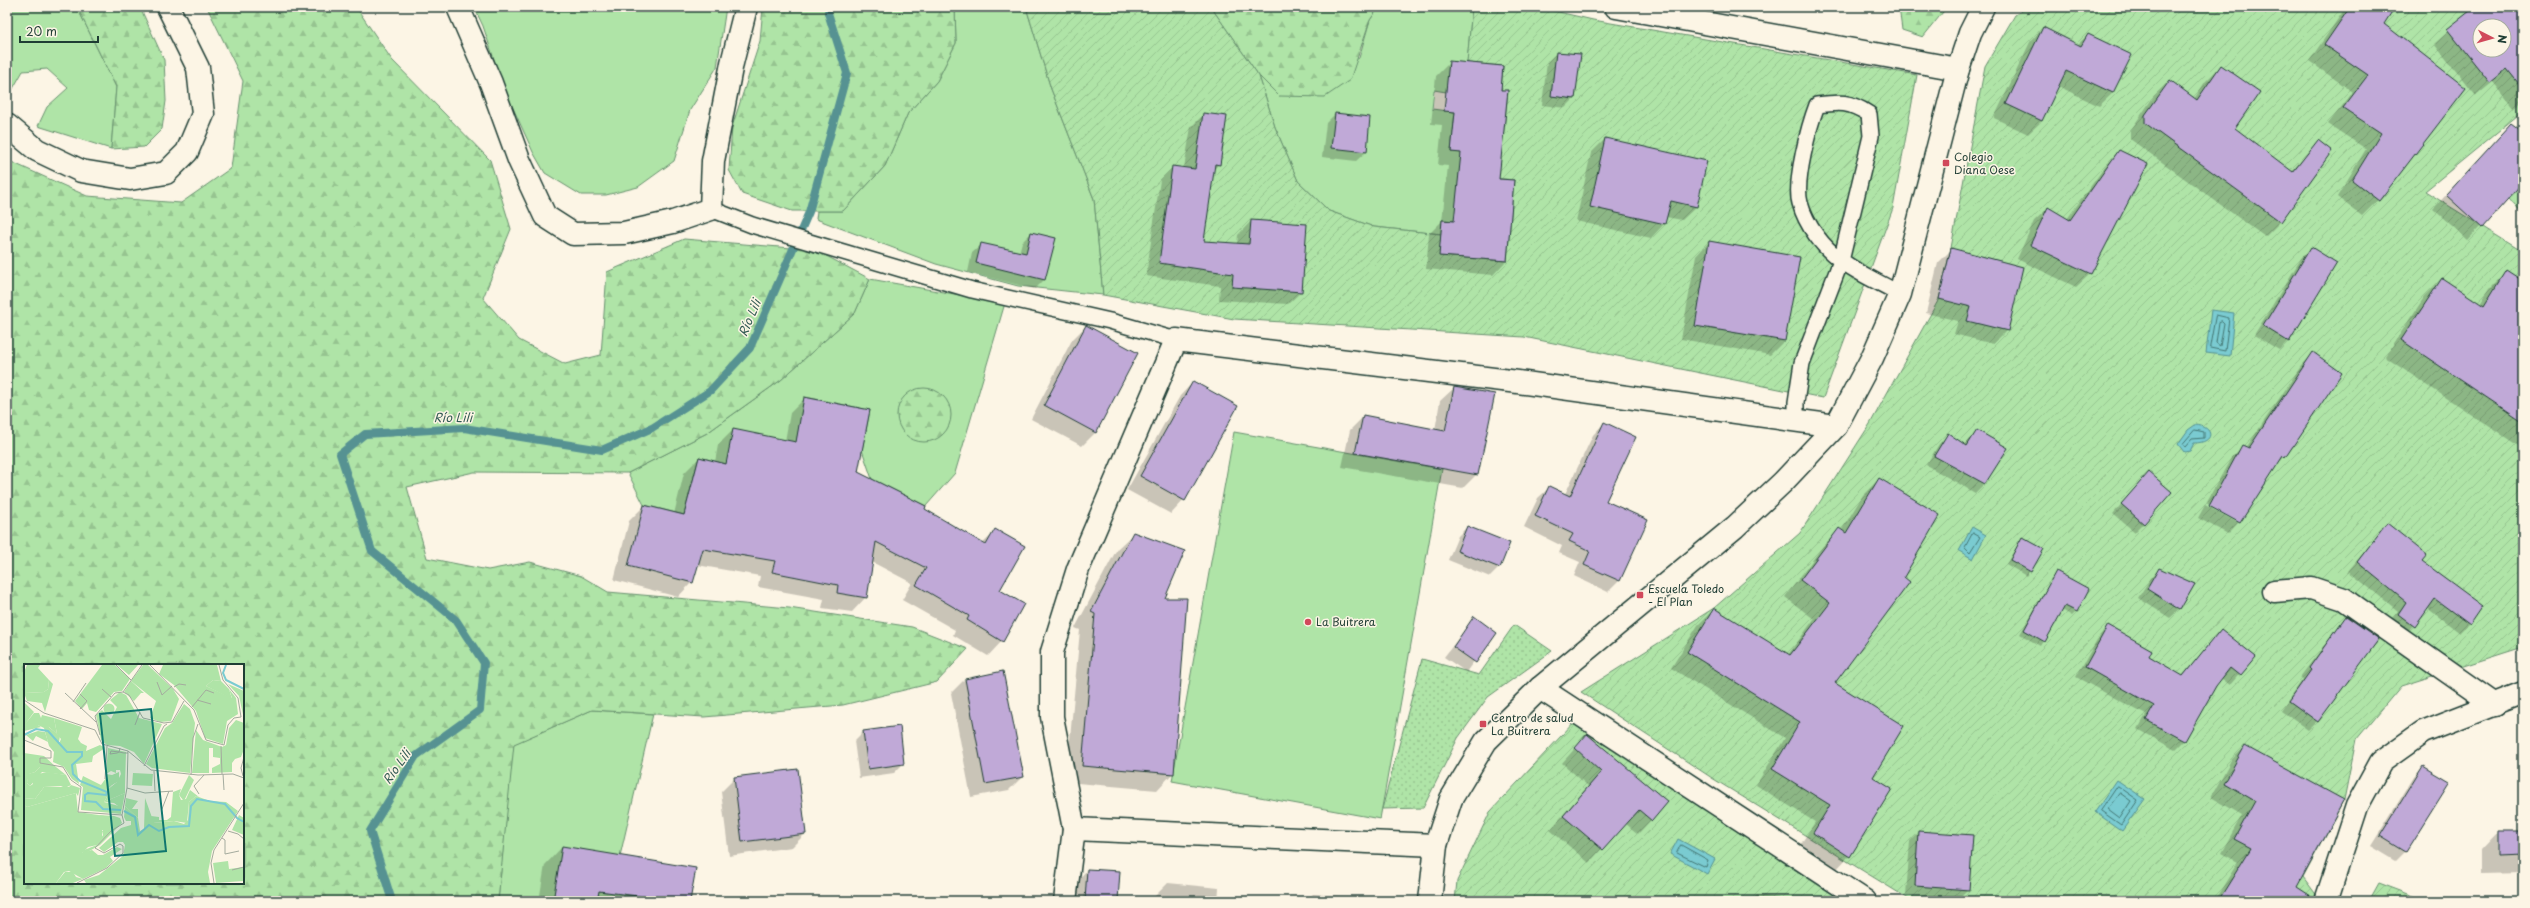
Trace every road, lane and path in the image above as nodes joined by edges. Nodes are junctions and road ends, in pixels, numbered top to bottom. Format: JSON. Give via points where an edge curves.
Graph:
{"nodes":[{"id":1,"x":168,"y":7,"type":"edge"},
{"id":2,"x":458,"y":7,"type":"edge"},
{"id":3,"x":746,"y":7,"type":"edge"},
{"id":4,"x":1616,"y":7,"type":"edge"},
{"id":5,"x":1982,"y":7,"type":"edge"},
{"id":6,"x":1958,"y":69,"type":"junction"},
{"id":7,"x":7,"y":125,"type":"edge"},
{"id":8,"x":711,"y":209,"type":"junction"},
{"id":9,"x":1841,"y":261,"type":"junction"},
{"id":10,"x":1900,"y":294,"type":"junction"},
{"id":11,"x":1176,"y":340,"type":"junction"},
{"id":12,"x":1796,"y":420,"type":"junction"},
{"id":13,"x":1836,"y":426,"type":"junction"},
{"id":14,"x":2274,"y":592,"type":"dead end"},
{"id":15,"x":1540,"y":688,"type":"junction"},
{"id":16,"x":2523,"y":693,"type":"edge"},
{"id":17,"x":2495,"y":705,"type":"junction"},
{"id":18,"x":1074,"y":829,"type":"junction"},
{"id":19,"x":1436,"y":845,"type":"junction"},
{"id":20,"x":1065,"y":901,"type":"edge"},
{"id":21,"x":1430,"y":901,"type":"edge"},
{"id":22,"x":1865,"y":901,"type":"edge"},
{"id":23,"x":2326,"y":901,"type":"edge"}],
"edges":[{"from":1,"to":7,"type":"street","via":[[198,68],[203,114],[186,152],[166,173],[130,179],[81,171],[37,150]]},
{"from":2,"to":8,"type":"street","via":[[491,83],[519,160],[545,216],[573,234],[624,233],[673,222]]},
{"from":3,"to":8,"type":"street","via":[[712,161]]},
{"from":4,"to":6,"type":"street"},
{"from":5,"to":6,"type":"street"},
{"from":6,"to":10,"type":"street"},
{"from":8,"to":11,"type":"lane","via":[[752,225],[972,290],[1110,321]]},
{"from":9,"to":9,"type":"lane","via":[[1810,229],[1799,202],[1802,164],[1809,127],[1817,105],[1839,102],[1854,104],[1869,114],[1871,136]]},
{"from":9,"to":10,"type":"lane"},
{"from":9,"to":12,"type":"lane","via":[[1802,363]]},
{"from":10,"to":13,"type":"street","via":[[1872,358]]},
{"from":11,"to":12,"type":"street","via":[[1518,382]]},
{"from":11,"to":18,"type":"street","via":[[1078,568],[1052,652],[1052,717]]},
{"from":12,"to":13,"type":"street"},
{"from":13,"to":15,"type":"street","via":[[1783,482],[1735,526]]},
{"from":14,"to":17,"type":"street","via":[[2311,588],[2344,599]]},
{"from":15,"to":19,"type":"street","via":[[1486,741],[1452,799]]},
{"from":15,"to":22,"type":"street"},
{"from":16,"to":17,"type":"street"},
{"from":17,"to":23,"type":"street","via":[[2423,732],[2381,762],[2357,806]]},
{"from":18,"to":19,"type":"street"},
{"from":18,"to":20,"type":"street"},
{"from":19,"to":21,"type":"street"}]}
